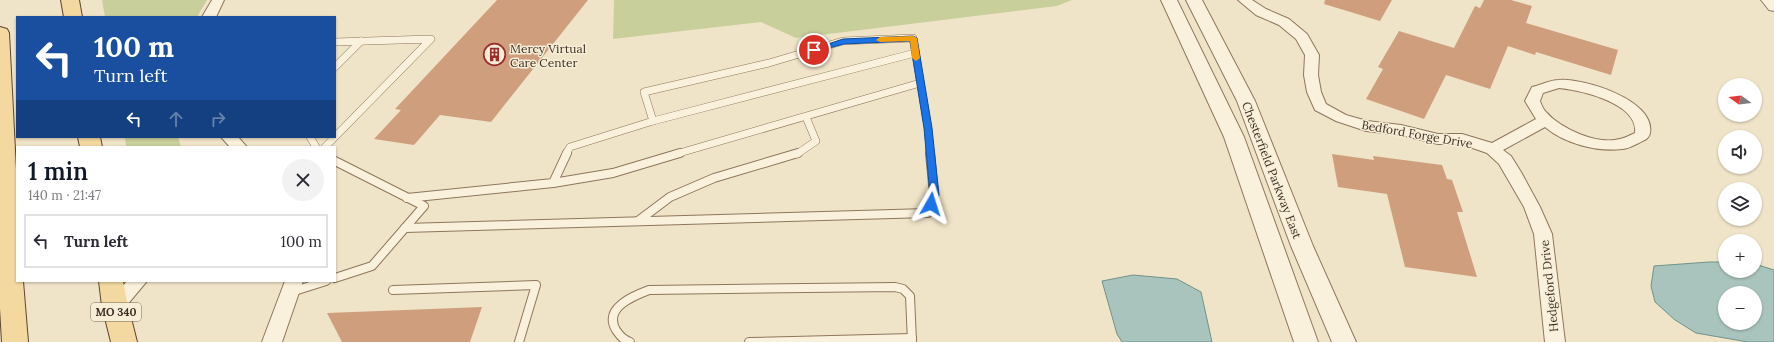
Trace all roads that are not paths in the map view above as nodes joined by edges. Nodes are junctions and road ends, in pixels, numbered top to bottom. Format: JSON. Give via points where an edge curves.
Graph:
{"nodes":[{"id":1,"x":70,"y":0,"type":"edge"},
{"id":2,"x":218,"y":0,"type":"edge"},
{"id":3,"x":1169,"y":0,"type":"edge"},
{"id":4,"x":1194,"y":0,"type":"edge"},
{"id":5,"x":1244,"y":0,"type":"edge"},
{"id":6,"x":1767,"y":0,"type":"edge"},
{"id":7,"x":1774,"y":7,"type":"edge"},
{"id":8,"x":73,"y":16,"type":"edge"},
{"id":9,"x":210,"y":16,"type":"edge"},
{"id":10,"x":0,"y":33,"type":"edge"},
{"id":11,"x":361,"y":41,"type":"junction"},
{"id":12,"x":336,"y":42,"type":"edge"},
{"id":13,"x":915,"y":53,"type":"junction"},
{"id":14,"x":336,"y":66,"type":"edge"},
{"id":15,"x":920,"y":83,"type":"junction"},
{"id":16,"x":806,"y":117,"type":"junction"},
{"id":17,"x":653,"y":121,"type":"junction"},
{"id":18,"x":1545,"y":121,"type":"junction"},
{"id":19,"x":336,"y":137,"type":"edge"},
{"id":20,"x":230,"y":138,"type":"edge"},
{"id":21,"x":335,"y":138,"type":"edge"},
{"id":22,"x":239,"y":146,"type":"edge"},
{"id":23,"x":327,"y":146,"type":"edge"},
{"id":24,"x":1493,"y":149,"type":"junction"},
{"id":25,"x":336,"y":162,"type":"edge"},
{"id":26,"x":553,"y":183,"type":"junction"},
{"id":27,"x":407,"y":198,"type":"junction"},
{"id":28,"x":638,"y":221,"type":"junction"},
{"id":29,"x":4,"y":226,"type":"edge"},
{"id":30,"x":405,"y":228,"type":"junction"},
{"id":31,"x":336,"y":278,"type":"edge"},
{"id":32,"x":111,"y":282,"type":"edge"},
{"id":33,"x":137,"y":282,"type":"edge"},
{"id":34,"x":320,"y":282,"type":"edge"},
{"id":35,"x":292,"y":287,"type":"edge"},
{"id":36,"x":393,"y":290,"type":"dead end"},
{"id":37,"x":115,"y":306,"type":"junction"},
{"id":38,"x":912,"y":340,"type":"edge"},
{"id":39,"x":15,"y":342,"type":"edge"},
{"id":40,"x":124,"y":342,"type":"edge"},
{"id":41,"x":272,"y":342,"type":"edge"},
{"id":42,"x":519,"y":342,"type":"edge"},
{"id":43,"x":630,"y":342,"type":"edge"},
{"id":44,"x":749,"y":342,"type":"edge"},
{"id":45,"x":1306,"y":342,"type":"edge"},
{"id":46,"x":1344,"y":342,"type":"edge"},
{"id":47,"x":1555,"y":342,"type":"edge"}],
"edges":[{"from":1,"to":8,"type":"main road"},
{"from":2,"to":9,"type":"street"},
{"from":3,"to":45,"type":"street","name":"Chesterfield Parkway East","via":[[1234,137]]},
{"from":4,"to":46,"type":"street","name":"Chesterfield Parkway East","via":[[1246,100],[1302,246]]},
{"from":5,"to":24,"type":"street","name":"Bedford Forge Drive","via":[[1261,12],[1284,22],[1302,37],[1312,55],[1311,75],[1320,107],[1341,118],[1366,126],[1401,130],[1438,139],[1462,139]]},
{"from":6,"to":7,"type":"street"},
{"from":10,"to":29,"type":"main road"},
{"from":11,"to":12,"type":"lane"},
{"from":11,"to":14,"type":"lane"},
{"from":11,"to":19,"type":"lane","via":[[431,39]]},
{"from":13,"to":15,"type":"lane"},
{"from":13,"to":17,"type":"lane"},
{"from":13,"to":17,"type":"lane","via":[[913,38],[843,42],[769,63],[644,92]]},
{"from":15,"to":16,"type":"lane"},
{"from":15,"to":28,"type":"lane","via":[[928,128],[934,195],[928,213]]},
{"from":16,"to":26,"type":"lane","via":[[613,173]]},
{"from":16,"to":28,"type":"lane","via":[[816,140],[796,155],[714,178],[670,198]]},
{"from":17,"to":26,"type":"lane","via":[[570,146]]},
{"from":18,"to":18,"type":"street","via":[[1579,139],[1618,145],[1634,142],[1642,135],[1643,126],[1637,115],[1609,95],[1583,86],[1558,84],[1538,89],[1533,94],[1532,103],[1535,111]]},
{"from":18,"to":24,"type":"street"},
{"from":20,"to":22,"type":"street"},
{"from":21,"to":23,"type":"lane"},
{"from":24,"to":47,"type":"street","name":"Hedgeford Drive","via":[[1513,172],[1543,234]]},
{"from":25,"to":27,"type":"lane"},
{"from":26,"to":27,"type":"lane"},
{"from":27,"to":30,"type":"lane","via":[[424,206]]},
{"from":28,"to":30,"type":"lane"},
{"from":29,"to":39,"type":"main road"},
{"from":30,"to":31,"type":"lane","via":[[372,266]]},
{"from":32,"to":37,"type":"main road","number":"MO 340"},
{"from":33,"to":37,"type":"street"},
{"from":34,"to":35,"type":"lane"},
{"from":35,"to":41,"type":"street"},
{"from":36,"to":42,"type":"lane","via":[[536,285]]},
{"from":37,"to":40,"type":"main road","number":"MO 340"},
{"from":38,"to":43,"type":"lane","via":[[910,296],[903,289],[887,287],[649,290],[629,297],[615,311],[613,324],[622,339]]},
{"from":38,"to":44,"type":"lane"}]}
